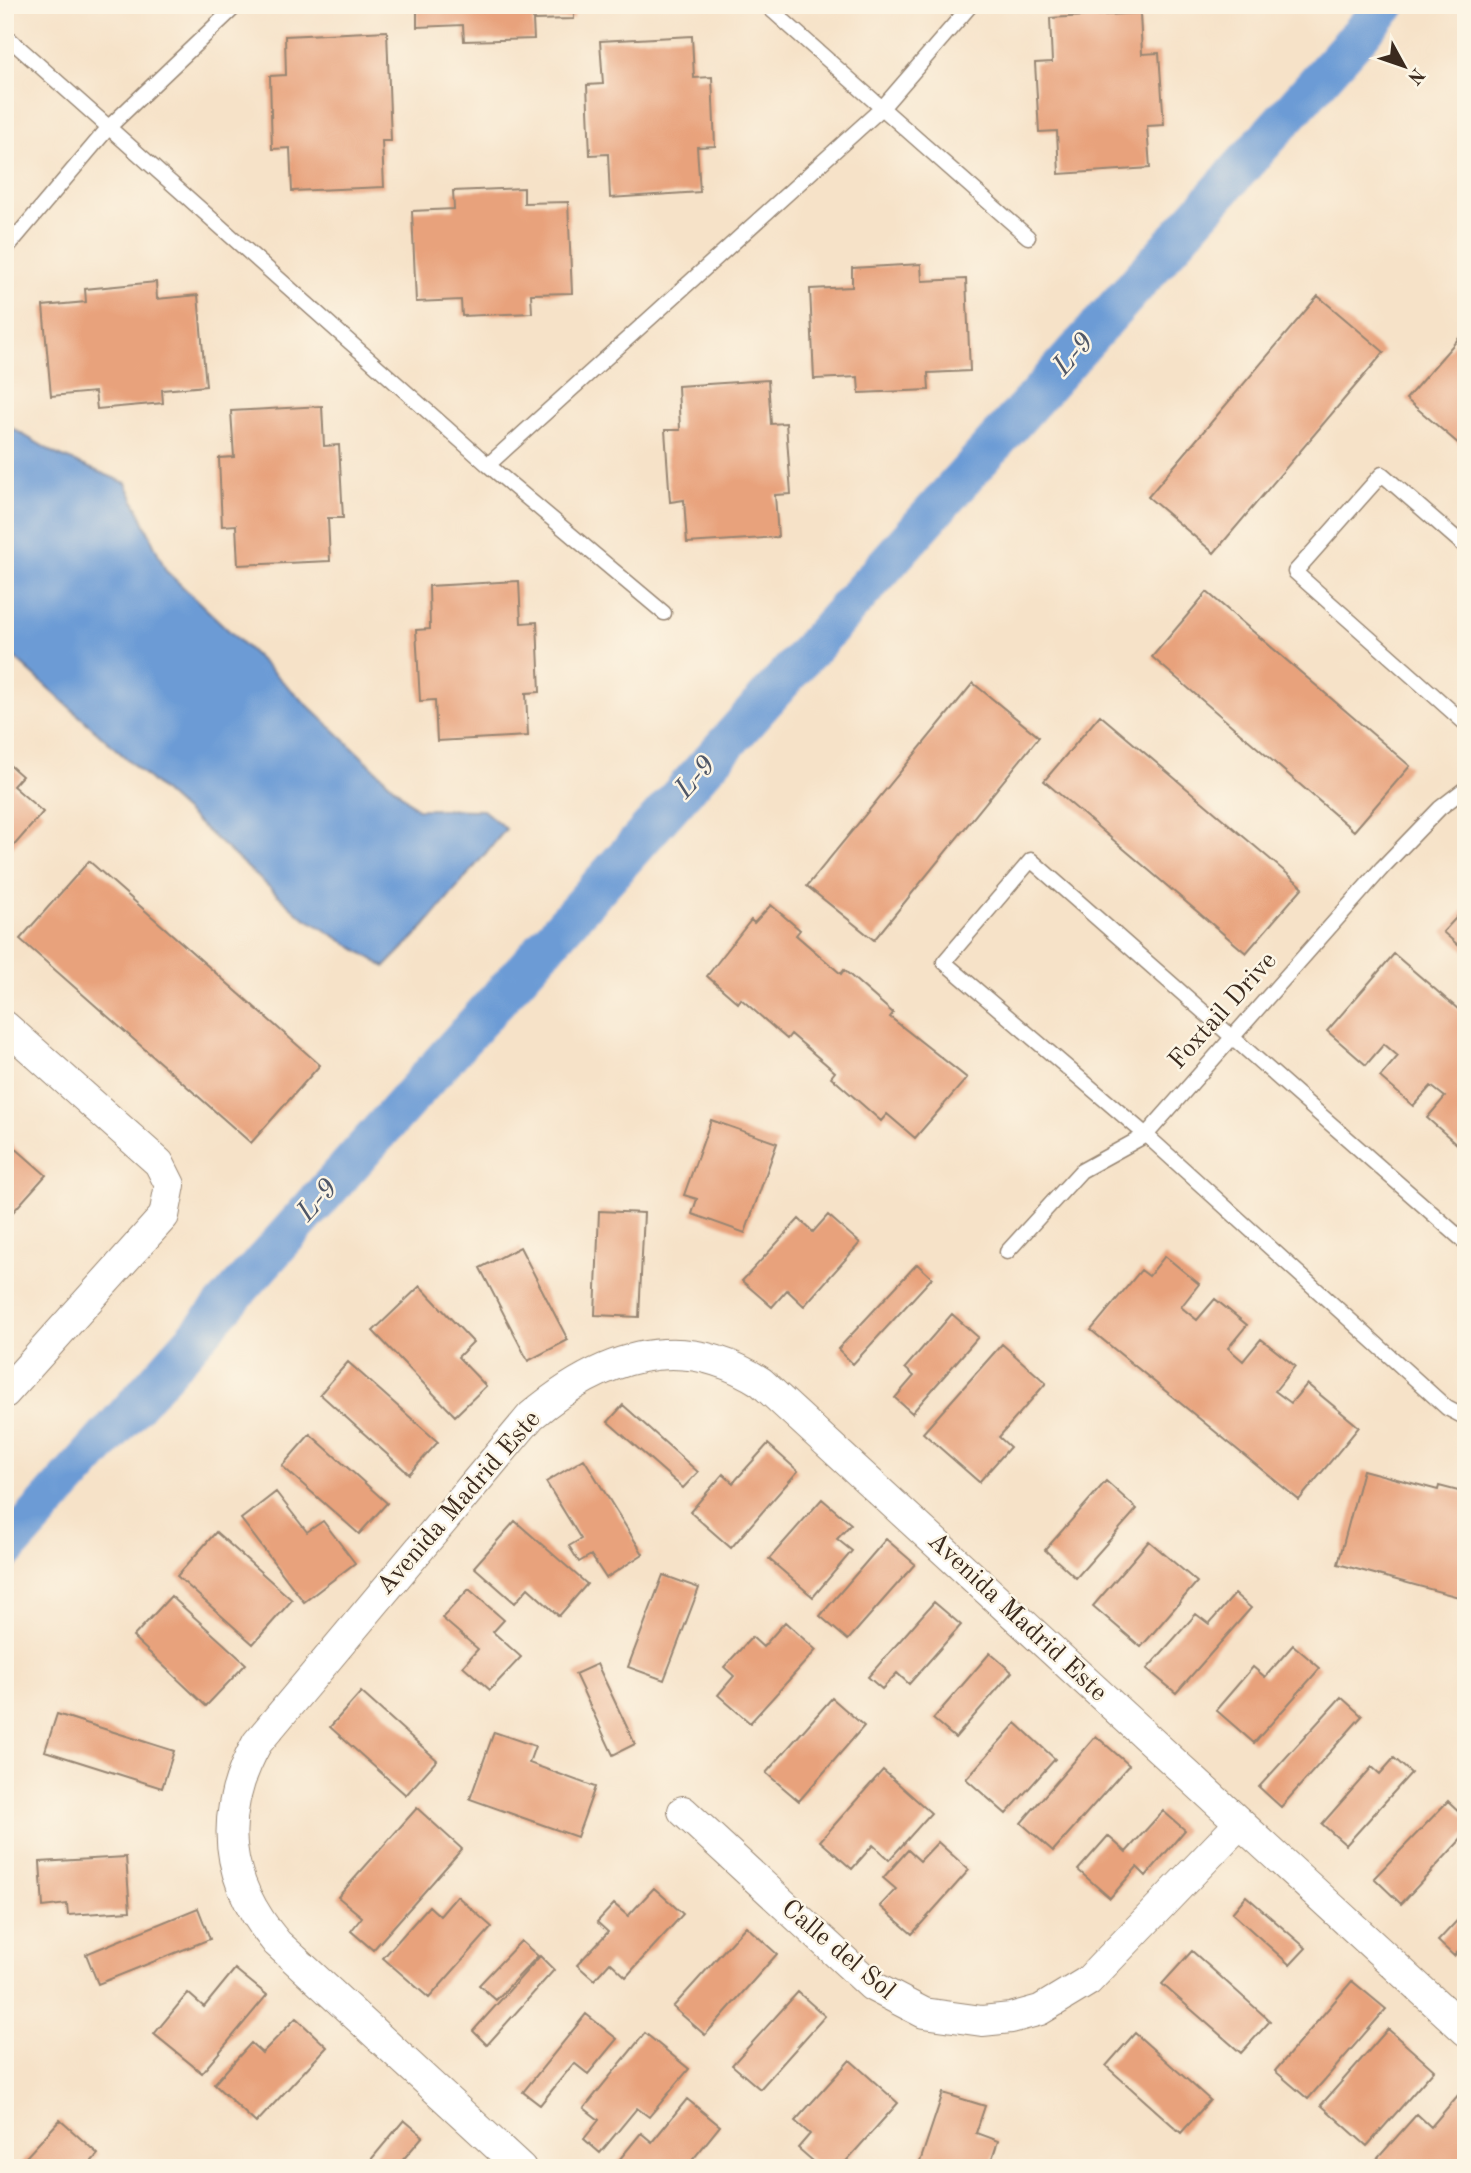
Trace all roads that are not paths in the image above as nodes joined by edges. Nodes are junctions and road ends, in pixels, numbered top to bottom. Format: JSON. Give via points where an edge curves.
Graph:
{"nodes":[{"id":1,"x":237,"y":5,"type":"edge"},
{"id":2,"x":766,"y":5,"type":"edge"},
{"id":3,"x":971,"y":5,"type":"edge"},
{"id":4,"x":5,"y":34,"type":"edge"},
{"id":5,"x":882,"y":108,"type":"junction"},
{"id":6,"x":109,"y":127,"type":"junction"},
{"id":7,"x":1028,"y":237,"type":"dead end"},
{"id":8,"x":5,"y":250,"type":"edge"},
{"id":9,"x":488,"y":465,"type":"junction"},
{"id":10,"x":1466,"y":547,"type":"edge"},
{"id":11,"x":664,"y":613,"type":"dead end"},
{"id":12,"x":1466,"y":724,"type":"edge"},
{"id":13,"x":1466,"y":788,"type":"edge"},
{"id":14,"x":5,"y":1026,"type":"edge"},
{"id":15,"x":1234,"y":1036,"type":"junction"},
{"id":16,"x":1146,"y":1135,"type":"junction"},
{"id":17,"x":1466,"y":1243,"type":"edge"},
{"id":18,"x":1007,"y":1252,"type":"dead end"},
{"id":19,"x":5,"y":1393,"type":"edge"},
{"id":20,"x":1466,"y":1418,"type":"edge"},
{"id":21,"x":683,"y":1811,"type":"dead end"},
{"id":22,"x":1240,"y":1823,"type":"junction"},
{"id":23,"x":1466,"y":2031,"type":"edge"},
{"id":24,"x":521,"y":2168,"type":"edge"}],
"edges":[{"from":1,"to":6,"type":"lane"},
{"from":2,"to":5,"type":"lane"},
{"from":3,"to":5,"type":"lane"},
{"from":4,"to":6,"type":"lane"},
{"from":5,"to":7,"type":"lane"},
{"from":5,"to":9,"type":"lane"},
{"from":6,"to":8,"type":"lane"},
{"from":6,"to":9,"type":"lane"},
{"from":9,"to":11,"type":"lane"},
{"from":10,"to":12,"type":"lane","via":[[1382,474],[1295,572]]},
{"from":13,"to":15,"type":"lane","name":"Foxtail Drive","via":[[1440,808],[1382,869]]},
{"from":14,"to":19,"type":"street","via":[[159,1163],[170,1185],[164,1216]]},
{"from":15,"to":16,"type":"lane","name":"Foxtail Drive"},
{"from":15,"to":16,"type":"lane","via":[[1031,860],[944,962]]},
{"from":15,"to":17,"type":"lane"},
{"from":16,"to":18,"type":"lane","name":"Foxtail Drive","via":[[1081,1171]]},
{"from":16,"to":20,"type":"lane","via":[[1447,1408]]},
{"from":21,"to":22,"type":"street","name":"Calle del Sol","via":[[872,1986],[924,2013],[982,2021],[1040,2010],[1088,1981]]},
{"from":22,"to":23,"type":"street","name":"Avenida Madrid Este"},
{"from":22,"to":24,"type":"street","name":"Avenida Madrid Este","via":[[761,1382],[739,1367],[687,1353],[661,1353],[603,1369],[553,1397],[531,1416],[257,1743],[244,1767],[230,1821],[231,1849],[241,1885],[259,1922]]}]}
